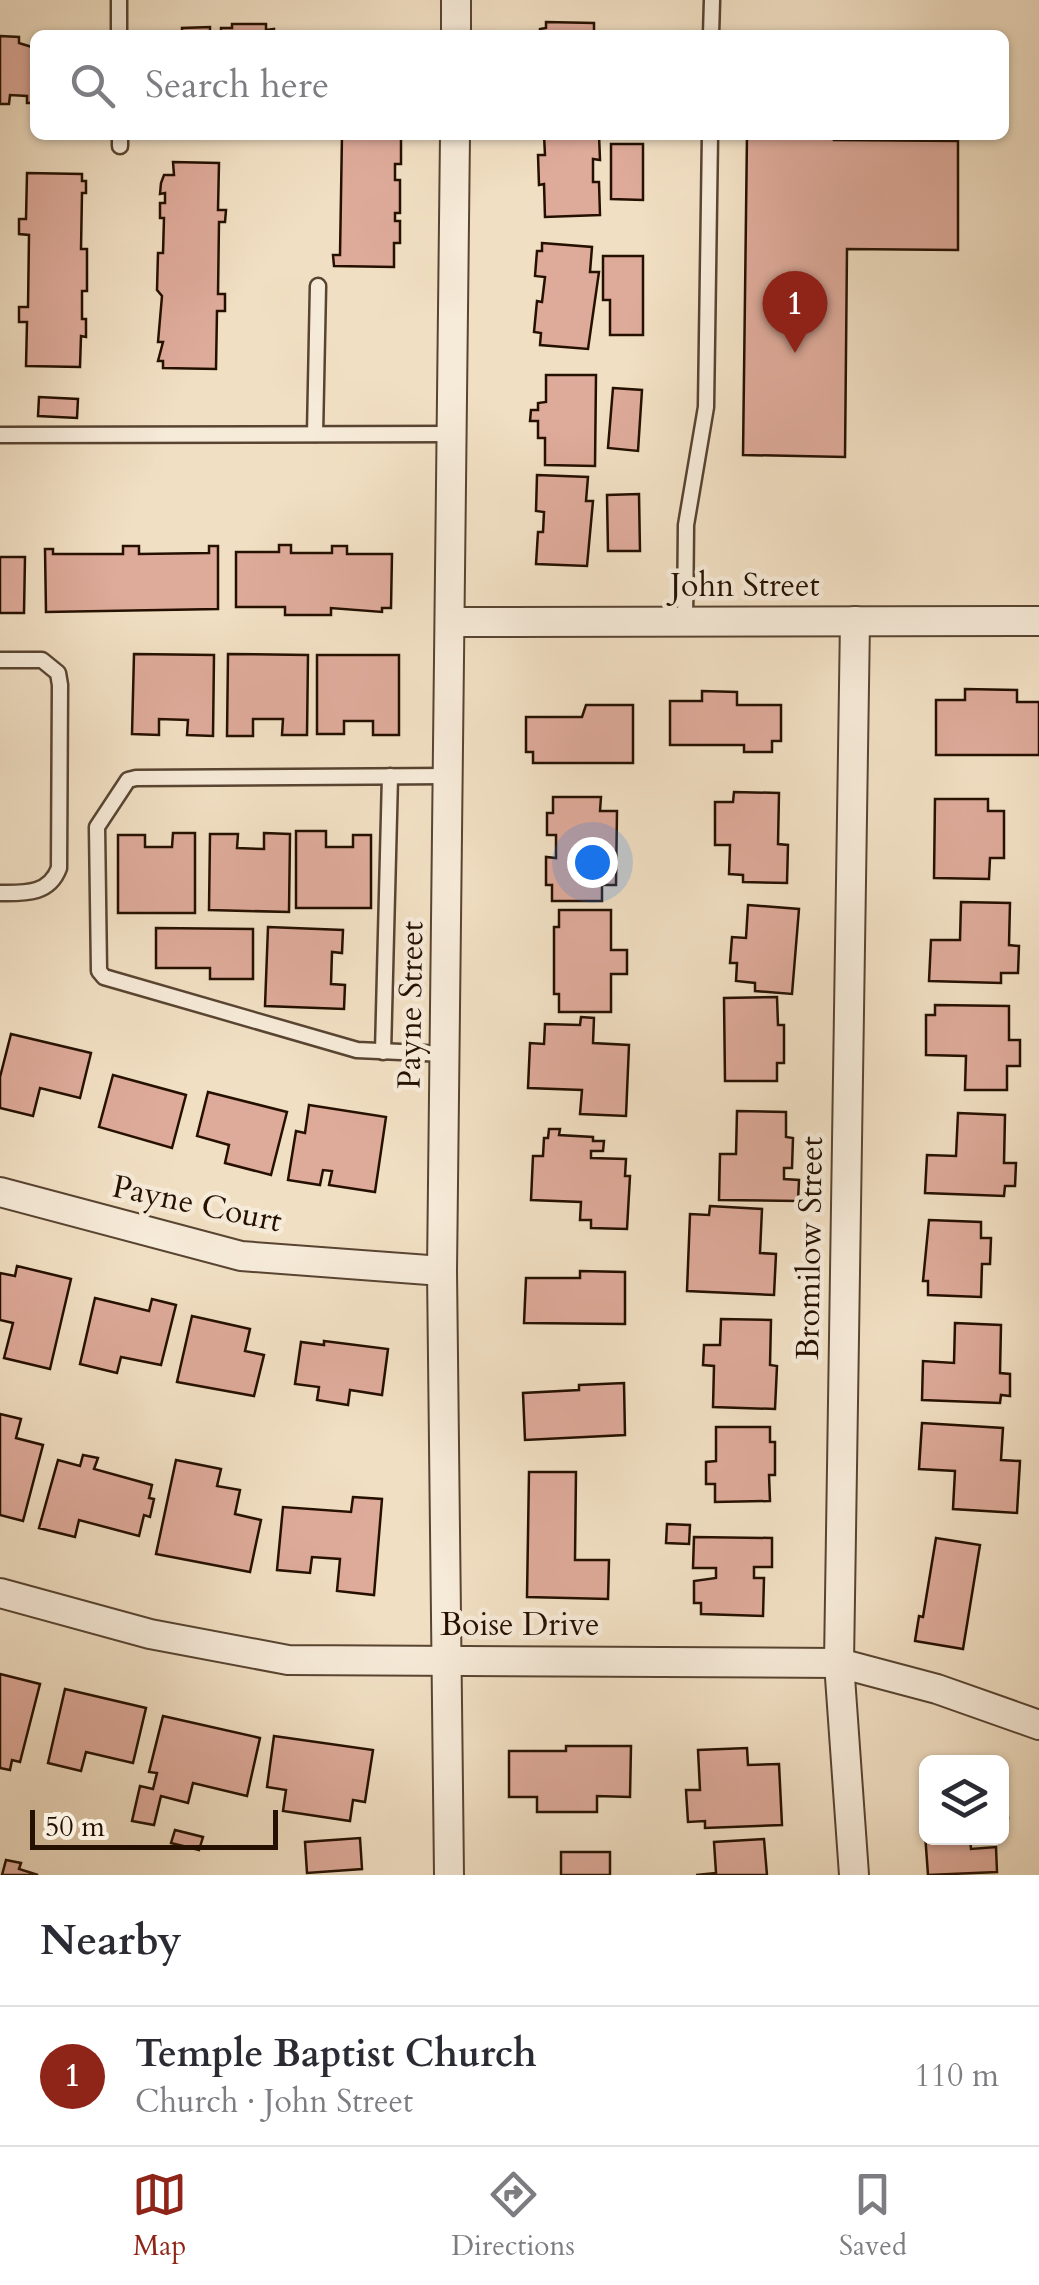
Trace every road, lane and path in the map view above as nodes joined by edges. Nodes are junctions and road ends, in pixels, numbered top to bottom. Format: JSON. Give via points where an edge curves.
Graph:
{"nodes":[{"id":1,"x":119,"y":0,"type":"edge"},
{"id":2,"x":456,"y":0,"type":"edge"},
{"id":3,"x":712,"y":0,"type":"edge"},
{"id":4,"x":119,"y":30,"type":"edge"},
{"id":5,"x":456,"y":30,"type":"edge"},
{"id":6,"x":712,"y":30,"type":"edge"},
{"id":7,"x":455,"y":140,"type":"edge"},
{"id":8,"x":710,"y":140,"type":"edge"},
{"id":9,"x":318,"y":286,"type":"dead end"},
{"id":10,"x":316,"y":434,"type":"junction"},
{"id":11,"x":452,"y":434,"type":"junction"},
{"id":12,"x":0,"y":435,"type":"edge"},
{"id":13,"x":1039,"y":620,"type":"edge"},
{"id":14,"x":685,"y":621,"type":"junction"},
{"id":15,"x":855,"y":621,"type":"junction"},
{"id":16,"x":450,"y":622,"type":"junction"},
{"id":17,"x":0,"y":660,"type":"edge"},
{"id":18,"x":390,"y":776,"type":"junction"},
{"id":19,"x":449,"y":776,"type":"junction"},
{"id":20,"x":0,"y":893,"type":"edge"},
{"id":21,"x":383,"y":1052,"type":"junction"},
{"id":22,"x":445,"y":1054,"type":"junction"},
{"id":23,"x":0,"y":1192,"type":"edge"},
{"id":24,"x":442,"y":1271,"type":"junction"},
{"id":25,"x":0,"y":1593,"type":"edge"},
{"id":26,"x":445,"y":1659,"type":"junction"},
{"id":27,"x":839,"y":1663,"type":"junction"},
{"id":28,"x":1039,"y":1725,"type":"edge"},
{"id":29,"x":448,"y":1875,"type":"edge"},
{"id":30,"x":854,"y":1875,"type":"edge"}],
"edges":[{"from":1,"to":4,"type":"lane"},
{"from":2,"to":5,"type":"street"},
{"from":3,"to":6,"type":"lane"},
{"from":7,"to":11,"type":"street","name":"Payne Street"},
{"from":8,"to":14,"type":"lane","via":[[706,407],[686,525]]},
{"from":9,"to":10,"type":"lane"},
{"from":10,"to":11,"type":"lane"},
{"from":10,"to":12,"type":"lane"},
{"from":11,"to":16,"type":"street","name":"Payne Street"},
{"from":13,"to":15,"type":"street","name":"John Street"},
{"from":14,"to":15,"type":"street","name":"John Street"},
{"from":14,"to":16,"type":"street","name":"John Street"},
{"from":15,"to":27,"type":"street","name":"Bromilow Street"},
{"from":16,"to":19,"type":"street","name":"Payne Street"},
{"from":17,"to":20,"type":"lane","via":[[42,660],[60,684],[58,868],[43,888]]},
{"from":18,"to":19,"type":"lane"},
{"from":18,"to":21,"type":"lane"},
{"from":18,"to":21,"type":"lane","via":[[136,778],[128,780],[97,827],[104,977]]},
{"from":19,"to":22,"type":"street","name":"Payne Street"},
{"from":21,"to":22,"type":"lane"},
{"from":22,"to":24,"type":"street","name":"Payne Street"},
{"from":23,"to":24,"type":"street","name":"Payne Court","via":[[241,1256]]},
{"from":24,"to":26,"type":"street","name":"Payne Street"},
{"from":25,"to":26,"type":"street","name":"Boise Drive","via":[[150,1634],[288,1660]]},
{"from":26,"to":27,"type":"street","name":"Boise Drive"},
{"from":26,"to":29,"type":"street","name":"Payne Street"},
{"from":27,"to":28,"type":"street","name":"Boise Drive"},
{"from":27,"to":30,"type":"street","name":"Bromilow Street"}]}
